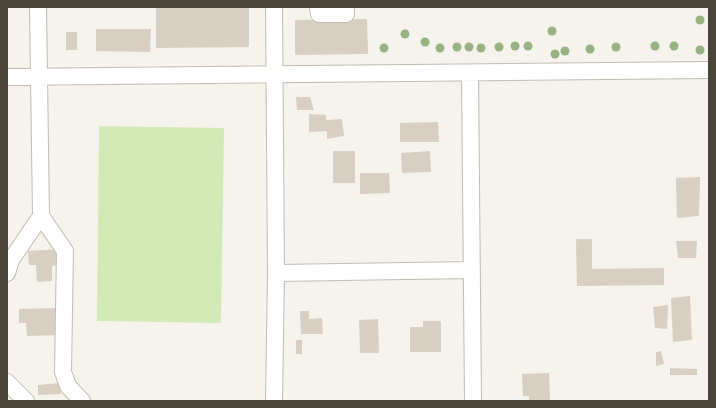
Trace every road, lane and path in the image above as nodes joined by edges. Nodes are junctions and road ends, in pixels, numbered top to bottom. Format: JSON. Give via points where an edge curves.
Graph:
{"nodes":[{"id":1,"x":38,"y":7,"type":"edge"},
{"id":2,"x":274,"y":7,"type":"edge"},
{"id":3,"x":318,"y":7,"type":"edge"},
{"id":4,"x":346,"y":7,"type":"edge"},
{"id":5,"x":709,"y":70,"type":"edge"},
{"id":6,"x":470,"y":73,"type":"junction"},
{"id":7,"x":274,"y":75,"type":"junction"},
{"id":8,"x":7,"y":77,"type":"edge"},
{"id":9,"x":38,"y":77,"type":"junction"},
{"id":10,"x":41,"y":216,"type":"junction"},
{"id":11,"x":472,"y":270,"type":"junction"},
{"id":12,"x":7,"y":273,"type":"edge"},
{"id":13,"x":276,"y":273,"type":"junction"},
{"id":14,"x":7,"y":382,"type":"edge"},
{"id":15,"x":26,"y":401,"type":"edge"},
{"id":16,"x":82,"y":401,"type":"edge"},
{"id":17,"x":274,"y":401,"type":"edge"},
{"id":18,"x":473,"y":401,"type":"edge"}],
"edges":[{"from":1,"to":9,"type":"street"},
{"from":2,"to":7,"type":"street"},
{"from":3,"to":4,"type":"street","via":[[319,14],[332,15],[346,14]]},
{"from":5,"to":6,"type":"street"},
{"from":6,"to":7,"type":"street"},
{"from":6,"to":11,"type":"street"},
{"from":7,"to":9,"type":"street"},
{"from":7,"to":13,"type":"street"},
{"from":8,"to":9,"type":"street"},
{"from":9,"to":10,"type":"street"},
{"from":10,"to":12,"type":"street","via":[[11,260]]},
{"from":10,"to":16,"type":"street","via":[[65,251],[63,372],[68,386]]},
{"from":11,"to":13,"type":"street"},
{"from":11,"to":18,"type":"street"},
{"from":13,"to":17,"type":"street"},
{"from":14,"to":15,"type":"street"}]}
